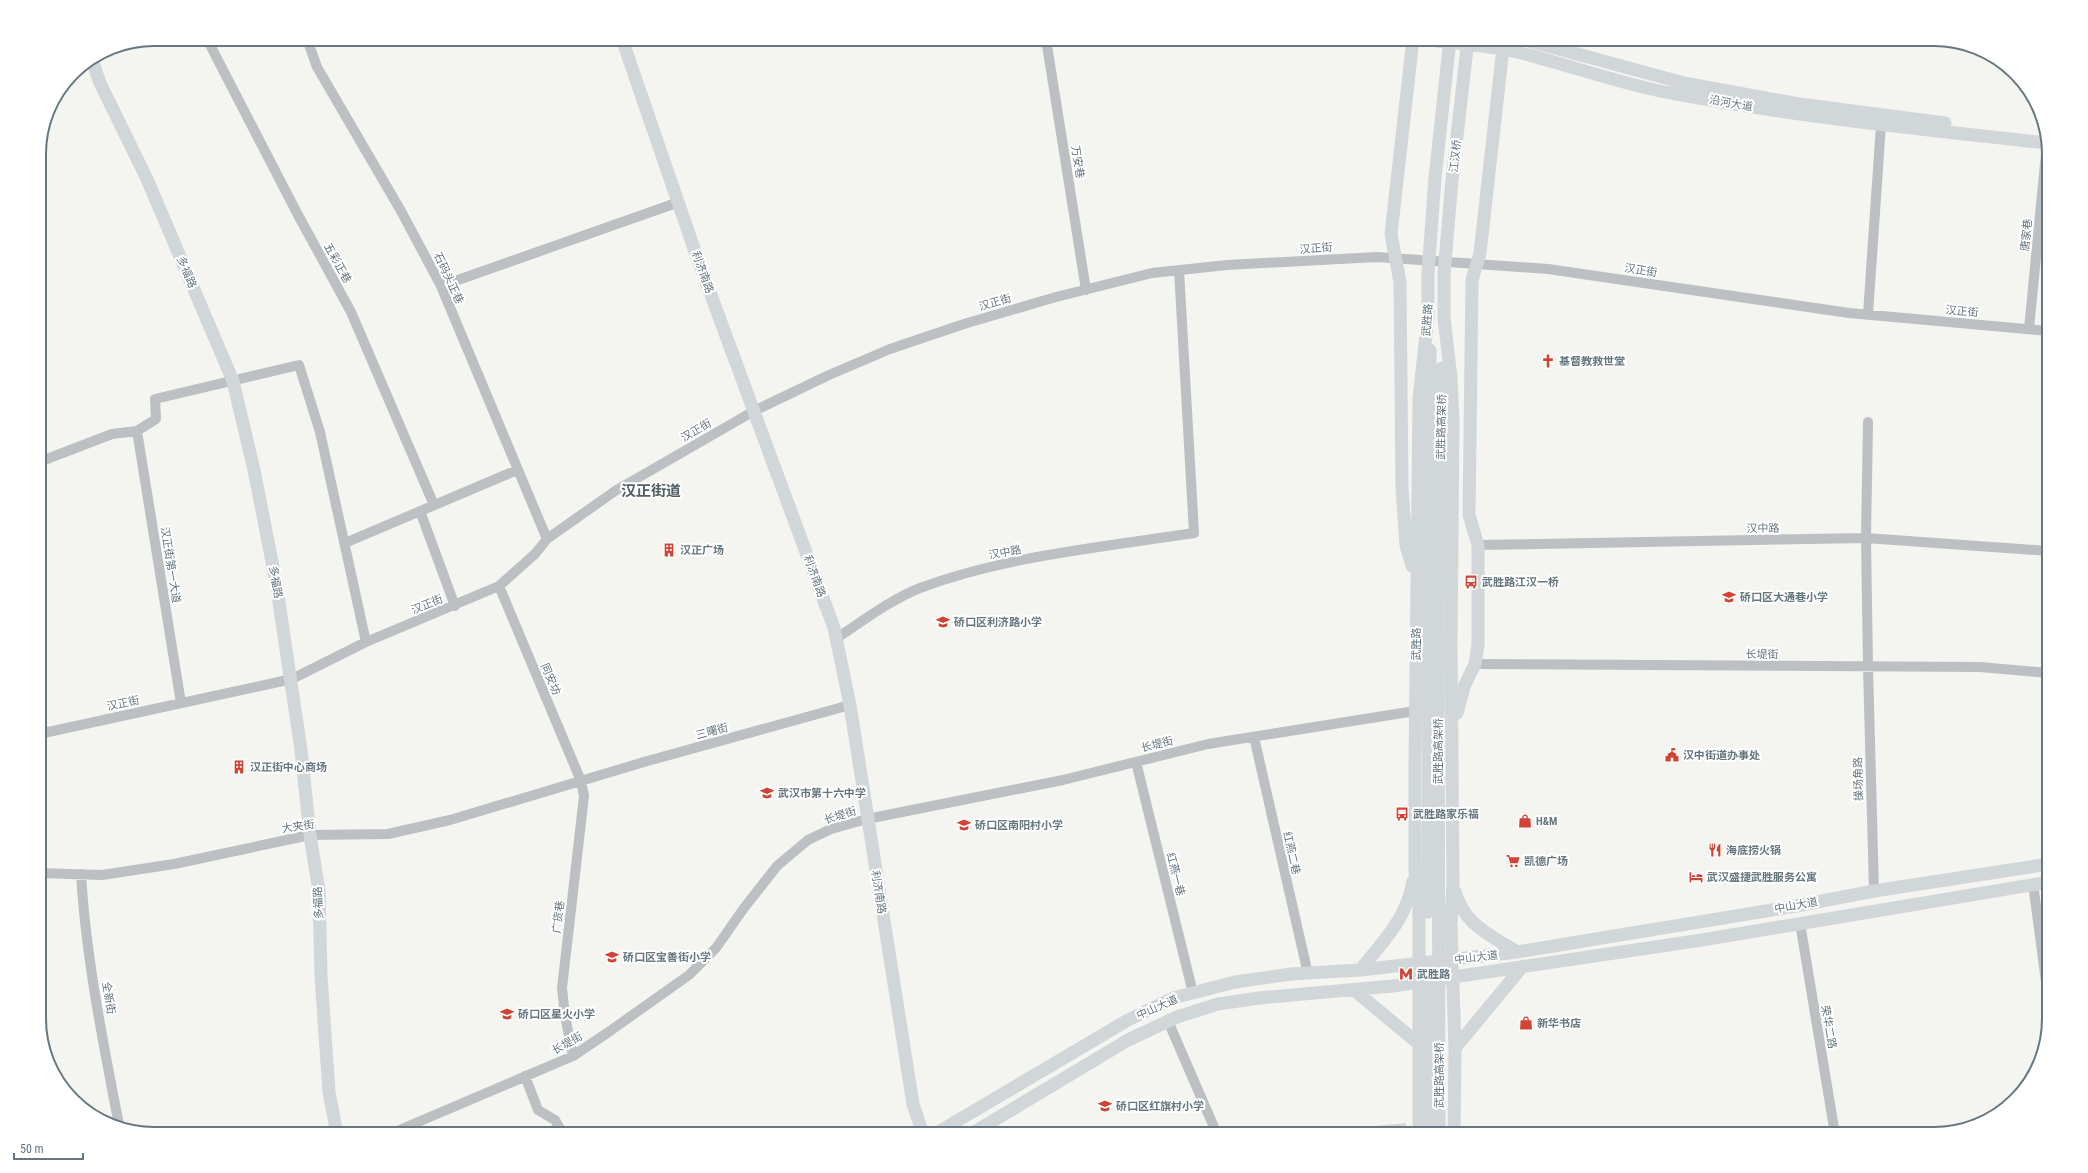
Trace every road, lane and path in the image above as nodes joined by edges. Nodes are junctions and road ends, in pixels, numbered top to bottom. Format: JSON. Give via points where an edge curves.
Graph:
{"nodes":[{"id":1,"x":212,"y":46,"type":"edge"},
{"id":2,"x":310,"y":46,"type":"edge"},
{"id":3,"x":624,"y":46,"type":"edge"},
{"id":4,"x":1047,"y":46,"type":"edge"},
{"id":5,"x":1412,"y":46,"type":"edge"},
{"id":6,"x":1449,"y":46,"type":"edge"},
{"id":7,"x":1467,"y":46,"type":"edge"},
{"id":8,"x":1504,"y":46,"type":"edge"},
{"id":9,"x":1510,"y":46,"type":"edge"},
{"id":10,"x":1546,"y":46,"type":"edge"},
{"id":11,"x":94,"y":64,"type":"edge"},
{"id":12,"x":1881,"y":125,"type":"junction"},
{"id":13,"x":2040,"y":133,"type":"edge"},
{"id":14,"x":2041,"y":142,"type":"edge"},
{"id":15,"x":2042,"y":195,"type":"edge"},
{"id":16,"x":679,"y":202,"type":"junction"},
{"id":17,"x":1395,"y":259,"type":"junction"},
{"id":18,"x":1476,"y":265,"type":"junction"},
{"id":19,"x":1179,"y":270,"type":"junction"},
{"id":20,"x":1428,"y":273,"type":"joint"},
{"id":21,"x":1444,"y":274,"type":"joint"},
{"id":22,"x":441,"y":286,"type":"junction"},
{"id":23,"x":1086,"y":290,"type":"junction"},
{"id":24,"x":1868,"y":314,"type":"junction"},
{"id":25,"x":1428,"y":316,"type":"junction"},
{"id":26,"x":1444,"y":318,"type":"junction"},
{"id":27,"x":2029,"y":329,"type":"junction"},
{"id":28,"x":2042,"y":330,"type":"edge"},
{"id":29,"x":1437,"y":368,"type":"junction"},
{"id":30,"x":233,"y":381,"type":"junction"},
{"id":31,"x":754,"y":411,"type":"junction"},
{"id":32,"x":1868,"y":422,"type":"dead end"},
{"id":33,"x":137,"y":431,"type":"junction"},
{"id":34,"x":46,"y":459,"type":"edge"},
{"id":35,"x":517,"y":470,"type":"junction"},
{"id":36,"x":1453,"y":476,"type":"junction"},
{"id":37,"x":434,"y":505,"type":"junction"},
{"id":38,"x":420,"y":511,"type":"junction"},
{"id":39,"x":1469,"y":515,"type":"junction"},
{"id":40,"x":1866,"y":538,"type":"junction"},
{"id":41,"x":547,"y":539,"type":"junction"},
{"id":42,"x":345,"y":543,"type":"junction"},
{"id":43,"x":1478,"y":545,"type":"junction"},
{"id":44,"x":2042,"y":551,"type":"edge"},
{"id":45,"x":1416,"y":581,"type":"junction"},
{"id":46,"x":499,"y":586,"type":"junction"},
{"id":47,"x":455,"y":606,"type":"junction"},
{"id":48,"x":837,"y":638,"type":"junction"},
{"id":49,"x":366,"y":642,"type":"junction"},
{"id":50,"x":1475,"y":664,"type":"junction"},
{"id":51,"x":1868,"y":667,"type":"junction"},
{"id":52,"x":2042,"y":672,"type":"edge"},
{"id":53,"x":292,"y":679,"type":"junction"},
{"id":54,"x":181,"y":703,"type":"junction"},
{"id":55,"x":850,"y":706,"type":"junction"},
{"id":56,"x":1415,"y":711,"type":"junction"},
{"id":57,"x":46,"y":732,"type":"edge"},
{"id":58,"x":1452,"y":732,"type":"junction"},
{"id":59,"x":1254,"y":737,"type":"junction"},
{"id":60,"x":1136,"y":762,"type":"junction"},
{"id":61,"x":581,"y":781,"type":"junction"},
{"id":62,"x":867,"y":819,"type":"junction"},
{"id":63,"x":310,"y":835,"type":"junction"},
{"id":64,"x":2042,"y":865,"type":"edge"},
{"id":65,"x":1415,"y":871,"type":"junction"},
{"id":66,"x":46,"y":873,"type":"edge"},
{"id":67,"x":81,"y":874,"type":"junction"},
{"id":68,"x":1453,"y":882,"type":"junction"},
{"id":69,"x":2042,"y":883,"type":"edge"},
{"id":70,"x":2033,"y":884,"type":"junction"},
{"id":71,"x":1874,"y":891,"type":"junction"},
{"id":72,"x":1800,"y":923,"type":"junction"},
{"id":73,"x":1517,"y":952,"type":"junction"},
{"id":74,"x":2042,"y":952,"type":"edge"},
{"id":75,"x":1452,"y":960,"type":"junction"},
{"id":76,"x":1420,"y":964,"type":"junction"},
{"id":77,"x":1523,"y":966,"type":"junction"},
{"id":78,"x":1360,"y":970,"type":"junction"},
{"id":79,"x":1308,"y":974,"type":"junction"},
{"id":80,"x":1452,"y":977,"type":"junction"},
{"id":81,"x":1420,"y":982,"type":"junction"},
{"id":82,"x":1354,"y":990,"type":"junction"},
{"id":83,"x":1193,"y":993,"type":"junction"},
{"id":84,"x":1168,"y":1021,"type":"junction"},
{"id":85,"x":1419,"y":1044,"type":"junction"},
{"id":86,"x":1454,"y":1048,"type":"junction"},
{"id":87,"x":573,"y":1056,"type":"junction"},
{"id":88,"x":525,"y":1076,"type":"junction"},
{"id":89,"x":118,"y":1121,"type":"edge"},
{"id":90,"x":336,"y":1127,"type":"edge"},
{"id":91,"x":406,"y":1127,"type":"edge"},
{"id":92,"x":558,"y":1127,"type":"edge"},
{"id":93,"x":920,"y":1127,"type":"edge"},
{"id":94,"x":947,"y":1127,"type":"edge"},
{"id":95,"x":983,"y":1127,"type":"edge"},
{"id":96,"x":1214,"y":1127,"type":"edge"},
{"id":97,"x":1419,"y":1127,"type":"edge"},
{"id":98,"x":1428,"y":1127,"type":"edge"},
{"id":99,"x":1439,"y":1127,"type":"edge"},
{"id":100,"x":1454,"y":1127,"type":"edge"},
{"id":101,"x":1834,"y":1127,"type":"edge"}],
"edges":[{"from":1,"to":37,"type":"street","name":"五彩正巷","via":[[294,208],[352,312]]},
{"from":2,"to":22,"type":"street","name":"石码头正巷","via":[[317,67],[401,211]]},
{"from":3,"to":16,"type":"main road","name":"利济南路"},
{"from":4,"to":23,"type":"street","name":"万安巷"},
{"from":5,"to":17,"type":"main road","via":[[1391,234]]},
{"from":6,"to":20,"type":"main road","name":"江汉桥"},
{"from":7,"to":21,"type":"main road","name":"江汉桥"},
{"from":8,"to":18,"type":"main road","via":[[1480,253]]},
{"from":9,"to":12,"type":"main road","name":"沿河大道","via":[[1606,78],[1659,90]]},
{"from":10,"to":13,"type":"main road","name":"沿河大道","via":[[1692,85],[1807,105]]},
{"from":11,"to":30,"type":"main road","name":"多福路","via":[[100,83],[147,179]]},
{"from":12,"to":14,"type":"main road","name":"沿河大道"},
{"from":12,"to":24,"type":"street"},
{"from":15,"to":27,"type":"street","name":"唐家巷"},
{"from":16,"to":22,"type":"street"},
{"from":16,"to":31,"type":"main road","name":"利济南路"},
{"from":17,"to":18,"type":"street","name":"汉正街"},
{"from":17,"to":19,"type":"street","name":"汉正街","via":[[1362,257]]},
{"from":17,"to":45,"type":"main road","via":[[1400,282],[1402,488],[1406,545]]},
{"from":18,"to":24,"type":"street","name":"汉正街","via":[[1577,272]]},
{"from":18,"to":39,"type":"main road","via":[[1472,280]]},
{"from":19,"to":23,"type":"street","name":"汉正街","via":[[1152,273]]},
{"from":19,"to":48,"type":"street","name":"汉中路","via":[[1194,532],[989,566],[919,589]]},
{"from":20,"to":25,"type":"main road","name":"武胜路"},
{"from":21,"to":26,"type":"main road","name":"武胜路"},
{"from":22,"to":35,"type":"street","name":"石码头正巷"},
{"from":23,"to":31,"type":"street","name":"汉正街","via":[[964,324],[890,350],[829,375]]},
{"from":24,"to":27,"type":"street","name":"汉正街"},
{"from":25,"to":29,"type":"main road"},
{"from":25,"to":45,"type":"main road","name":"武胜路","via":[[1419,399]]},
{"from":26,"to":29,"type":"main road"},
{"from":26,"to":36,"type":"main road","name":"武胜路","via":[[1452,399]]},
{"from":27,"to":28,"type":"street","name":"汉正街"},
{"from":29,"to":98,"type":"main road","name":"武胜路高架桥","via":[[1427,828]]},
{"from":29,"to":99,"type":"main road","name":"武胜路高架桥"},
{"from":30,"to":33,"type":"street","via":[[155,398],[156,419]]},
{"from":30,"to":42,"type":"street","via":[[299,365],[320,432]]},
{"from":30,"to":53,"type":"main road","name":"多福路","via":[[276,582]]},
{"from":31,"to":41,"type":"street","name":"汉正街","via":[[615,491]]},
{"from":31,"to":48,"type":"main road","name":"利济南路"},
{"from":32,"to":40,"type":"street","name":"操场角路"},
{"from":33,"to":34,"type":"street","via":[[112,434]]},
{"from":33,"to":54,"type":"street","name":"汉正街第一大道"},
{"from":35,"to":37,"type":"street"},
{"from":35,"to":41,"type":"street","name":"石码头正巷"},
{"from":36,"to":39,"type":"main road"},
{"from":36,"to":58,"type":"main road","name":"武胜路"},
{"from":37,"to":38,"type":"street"},
{"from":38,"to":42,"type":"street"},
{"from":38,"to":47,"type":"street"},
{"from":39,"to":43,"type":"main road"},
{"from":40,"to":43,"type":"street","name":"汉中路"},
{"from":40,"to":44,"type":"street","name":"汉中路"},
{"from":40,"to":51,"type":"street","name":"操场角路"},
{"from":41,"to":46,"type":"street","name":"汉正街","via":[[535,554]]},
{"from":42,"to":49,"type":"street"},
{"from":43,"to":50,"type":"main road","via":[[1478,645]]},
{"from":45,"to":56,"type":"main road","name":"武胜路"},
{"from":46,"to":47,"type":"street","name":"汉正街"},
{"from":46,"to":61,"type":"street","name":"同安坊"},
{"from":47,"to":49,"type":"street","name":"汉正街"},
{"from":48,"to":55,"type":"main road","name":"利济南路"},
{"from":49,"to":53,"type":"street","name":"汉正街"},
{"from":50,"to":51,"type":"street","name":"长堤街"},
{"from":50,"to":58,"type":"main road","via":[[1464,687]]},
{"from":51,"to":52,"type":"street","name":"长堤街","via":[[1980,668]]},
{"from":51,"to":71,"type":"street","name":"操场角路"},
{"from":53,"to":54,"type":"street","name":"汉正街"},
{"from":53,"to":63,"type":"main road","name":"多福路"},
{"from":54,"to":57,"type":"street","name":"汉正街"},
{"from":55,"to":61,"type":"street","name":"三曙街"},
{"from":55,"to":62,"type":"main road","name":"利济南路"},
{"from":56,"to":59,"type":"street","name":"长堤街"},
{"from":56,"to":65,"type":"main road","name":"武胜路"},
{"from":58,"to":68,"type":"main road","name":"武胜路"},
{"from":59,"to":60,"type":"street","name":"长堤街","via":[[1208,744]]},
{"from":59,"to":79,"type":"street","name":"红燕二巷"},
{"from":60,"to":62,"type":"street","name":"长堤街","via":[[1063,780]]},
{"from":60,"to":83,"type":"street","name":"红燕一巷"},
{"from":61,"to":63,"type":"street","name":"大夹街","via":[[450,820],[388,834]]},
{"from":61,"to":87,"type":"street","name":"广货巷","via":[[584,796],[562,988]]},
{"from":62,"to":87,"type":"street","name":"长堤街","via":[[831,829],[808,840],[777,866],[716,948],[689,975]]},
{"from":62,"to":93,"type":"main road","name":"利济南路","via":[[912,1104]]},
{"from":63,"to":67,"type":"street","name":"大夹街","via":[[174,864],[102,875]]},
{"from":63,"to":90,"type":"main road","name":"多福路","via":[[318,891],[329,1092]]},
{"from":64,"to":71,"type":"main road","name":"中山大道"},
{"from":65,"to":76,"type":"main road","name":"武胜路","via":[[1420,900]]},
{"from":65,"to":78,"type":"main road","via":[[1410,898],[1400,920]]},
{"from":66,"to":67,"type":"street","name":"大夹街"},
{"from":67,"to":89,"type":"street","name":"全新街","via":[[84,914]]},
{"from":68,"to":73,"type":"main road","via":[[1458,901],[1474,925]]},
{"from":68,"to":75,"type":"main road","name":"武胜路"},
{"from":69,"to":70,"type":"main road","name":"中山大道"},
{"from":70,"to":72,"type":"main road","name":"中山大道"},
{"from":70,"to":74,"type":"street"},
{"from":71,"to":73,"type":"main road","name":"中山大道"},
{"from":72,"to":77,"type":"main road","name":"中山大道"},
{"from":72,"to":101,"type":"street","name":"荣华二路"},
{"from":73,"to":75,"type":"main road","name":"中山大道"},
{"from":75,"to":76,"type":"main road","name":"中山大道"},
{"from":75,"to":80,"type":"main road","name":"武胜路"},
{"from":76,"to":78,"type":"main road","name":"中山大道"},
{"from":76,"to":81,"type":"main road","name":"武胜路"},
{"from":77,"to":80,"type":"main road","name":"中山大道"},
{"from":77,"to":86,"type":"main road"},
{"from":78,"to":79,"type":"main road","name":"中山大道"},
{"from":79,"to":83,"type":"main road","name":"中山大道","via":[[1235,982]]},
{"from":80,"to":81,"type":"main road","name":"中山大道"},
{"from":80,"to":86,"type":"main road","name":"武胜路"},
{"from":81,"to":82,"type":"main road","name":"中山大道"},
{"from":81,"to":85,"type":"main road","name":"武胜路"},
{"from":82,"to":84,"type":"main road","name":"中山大道","via":[[1218,1004]]},
{"from":82,"to":85,"type":"main road"},
{"from":83,"to":94,"type":"main road","name":"中山大道","via":[[1173,998],[1128,1020]]},
{"from":84,"to":95,"type":"main road","name":"中山大道","via":[[1128,1040]]},
{"from":84,"to":96,"type":"street"},
{"from":85,"to":97,"type":"main road","name":"武胜路"},
{"from":86,"to":100,"type":"main road","name":"武胜路"},
{"from":87,"to":88,"type":"street","name":"长堤街"},
{"from":88,"to":91,"type":"street","name":"长堤街"},
{"from":88,"to":92,"type":"street","via":[[538,1110],[554,1120]]}]}
